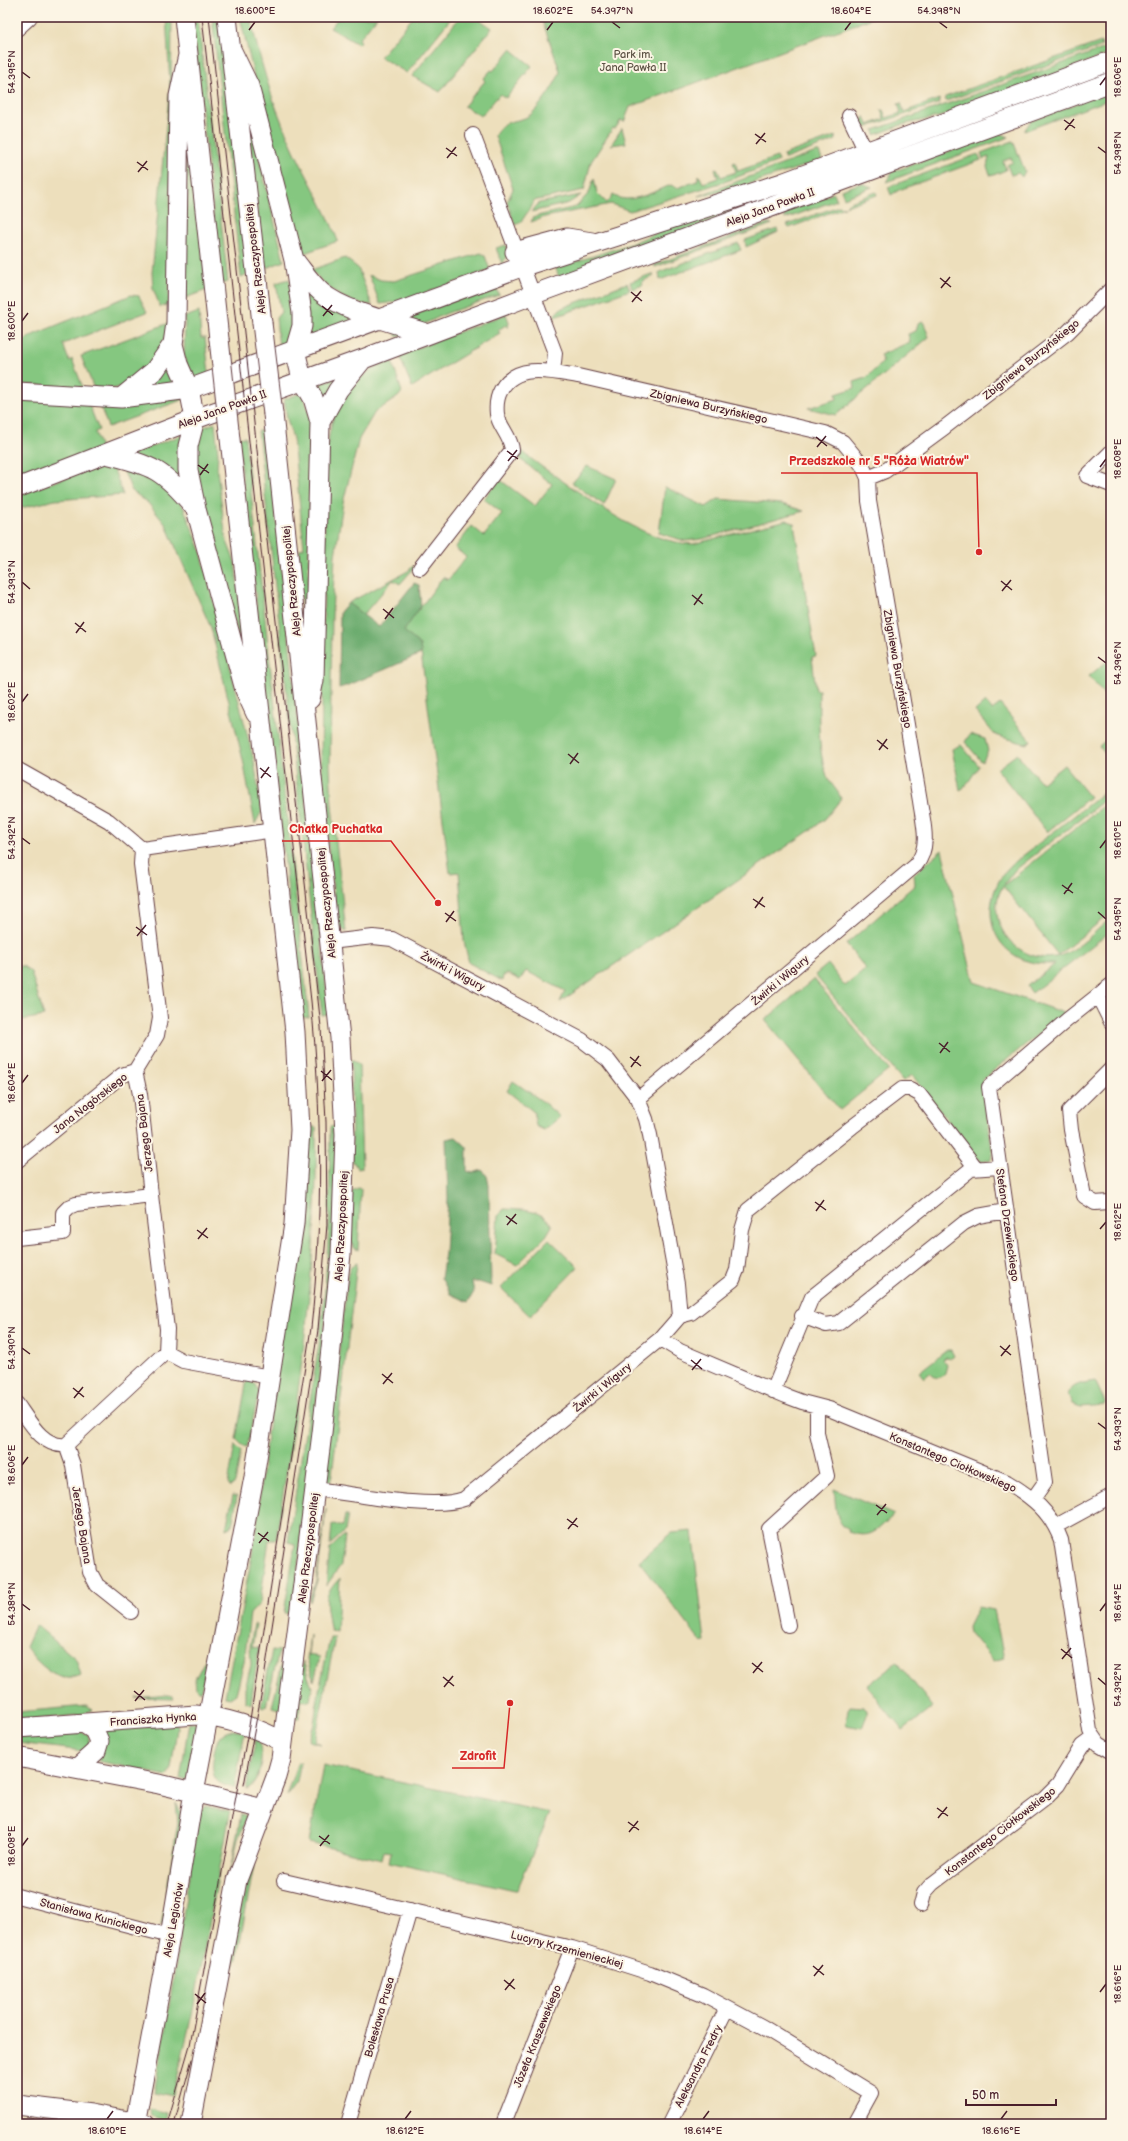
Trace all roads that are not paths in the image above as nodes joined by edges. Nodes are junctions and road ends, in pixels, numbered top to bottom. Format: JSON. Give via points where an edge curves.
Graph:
{"nodes":[{"id":1,"x":30,"y":17,"type":"edge"},
{"id":2,"x":184,"y":17,"type":"edge"},
{"id":3,"x":227,"y":17,"type":"edge"},
{"id":4,"x":17,"y":30,"type":"edge"},
{"id":5,"x":231,"y":49,"type":"junction"},
{"id":6,"x":188,"y":55,"type":"junction"},
{"id":7,"x":1111,"y":61,"type":"edge"},
{"id":8,"x":1111,"y":82,"type":"edge"},
{"id":9,"x":849,"y":116,"type":"dead end"},
{"id":10,"x":473,"y":135,"type":"dead end"},
{"id":11,"x":866,"y":152,"type":"junction"},
{"id":12,"x":294,"y":260,"type":"junction"},
{"id":13,"x":518,"y":260,"type":"junction"},
{"id":14,"x":1111,"y":289,"type":"edge"},
{"id":15,"x":532,"y":295,"type":"junction"},
{"id":16,"x":383,"y":318,"type":"junction"},
{"id":17,"x":429,"y":334,"type":"junction"},
{"id":18,"x":173,"y":344,"type":"junction"},
{"id":19,"x":295,"y":350,"type":"junction"},
{"id":20,"x":363,"y":359,"type":"junction"},
{"id":21,"x":553,"y":372,"type":"junction"},
{"id":22,"x":302,"y":379,"type":"junction"},
{"id":23,"x":189,"y":389,"type":"junction"},
{"id":24,"x":17,"y":392,"type":"edge"},
{"id":25,"x":121,"y":398,"type":"junction"},
{"id":26,"x":195,"y":419,"type":"junction"},
{"id":27,"x":320,"y":422,"type":"junction"},
{"id":28,"x":1111,"y":452,"type":"edge"},
{"id":29,"x":106,"y":454,"type":"junction"},
{"id":30,"x":868,"y":478,"type":"junction"},
{"id":31,"x":1111,"y":485,"type":"edge"},
{"id":32,"x":17,"y":488,"type":"edge"},
{"id":33,"x":196,"y":509,"type":"junction"},
{"id":34,"x":420,"y":568,"type":"dead end"},
{"id":35,"x":306,"y":720,"type":"junction"},
{"id":36,"x":262,"y":727,"type":"junction"},
{"id":37,"x":17,"y":769,"type":"edge"},
{"id":38,"x":274,"y":830,"type":"junction"},
{"id":39,"x":142,"y":849,"type":"junction"},
{"id":40,"x":921,"y":859,"type":"joint"},
{"id":41,"x":330,"y":942,"type":"junction"},
{"id":42,"x":1111,"y":985,"type":"edge"},
{"id":43,"x":1098,"y":996,"type":"junction"},
{"id":44,"x":1111,"y":1022,"type":"edge"},
{"id":45,"x":1111,"y":1069,"type":"edge"},
{"id":46,"x":135,"y":1071,"type":"junction"},
{"id":47,"x":638,"y":1099,"type":"junction"},
{"id":48,"x":17,"y":1161,"type":"edge"},
{"id":49,"x":999,"y":1167,"type":"junction"},
{"id":50,"x":976,"y":1168,"type":"junction"},
{"id":51,"x":151,"y":1195,"type":"junction"},
{"id":52,"x":1111,"y":1204,"type":"edge"},
{"id":53,"x":1006,"y":1211,"type":"junction"},
{"id":54,"x":17,"y":1238,"type":"edge"},
{"id":55,"x":680,"y":1316,"type":"junction"},
{"id":56,"x":802,"y":1316,"type":"junction"},
{"id":57,"x":660,"y":1339,"type":"junction"},
{"id":58,"x":166,"y":1352,"type":"junction"},
{"id":59,"x":270,"y":1377,"type":"junction"},
{"id":60,"x":773,"y":1390,"type":"junction"},
{"id":61,"x":17,"y":1404,"type":"edge"},
{"id":62,"x":817,"y":1406,"type":"junction"},
{"id":63,"x":66,"y":1445,"type":"junction"},
{"id":64,"x":315,"y":1489,"type":"junction"},
{"id":65,"x":1111,"y":1496,"type":"edge"},
{"id":66,"x":1033,"y":1499,"type":"junction"},
{"id":67,"x":1056,"y":1526,"type":"junction"},
{"id":68,"x":130,"y":1612,"type":"dead end"},
{"id":69,"x":788,"y":1625,"type":"dead end"},
{"id":70,"x":209,"y":1716,"type":"junction"},
{"id":71,"x":85,"y":1724,"type":"junction"},
{"id":72,"x":17,"y":1728,"type":"edge"},
{"id":73,"x":1093,"y":1738,"type":"junction"},
{"id":74,"x":283,"y":1742,"type":"junction"},
{"id":75,"x":1111,"y":1751,"type":"edge"},
{"id":76,"x":17,"y":1757,"type":"edge"},
{"id":77,"x":77,"y":1768,"type":"junction"},
{"id":78,"x":194,"y":1792,"type":"junction"},
{"id":79,"x":264,"y":1809,"type":"junction"},
{"id":80,"x":284,"y":1881,"type":"dead end"},
{"id":81,"x":17,"y":1896,"type":"edge"},
{"id":82,"x":921,"y":1906,"type":"dead end"},
{"id":83,"x":410,"y":1910,"type":"junction"},
{"id":84,"x":170,"y":1936,"type":"junction"},
{"id":85,"x":572,"y":1948,"type":"junction"},
{"id":86,"x":727,"y":2008,"type":"junction"},
{"id":87,"x":17,"y":2105,"type":"edge"},
{"id":88,"x":37,"y":2109,"type":"junction"},
{"id":89,"x":138,"y":2123,"type":"edge"},
{"id":90,"x":80,"y":2124,"type":"edge"},
{"id":91,"x":191,"y":2124,"type":"edge"},
{"id":92,"x":348,"y":2124,"type":"edge"},
{"id":93,"x":503,"y":2124,"type":"edge"},
{"id":94,"x":669,"y":2124,"type":"edge"},
{"id":95,"x":854,"y":2124,"type":"edge"}],
"edges":[{"from":1,"to":4,"type":"street"},
{"from":2,"to":6,"type":"main road"},
{"from":3,"to":5,"type":"main road","name":"Aleja Rzeczypospolitej"},
{"from":5,"to":12,"type":"main road","via":[[249,86]]},
{"from":5,"to":35,"type":"main road","name":"Aleja Rzeczypospolitej","bridge":true},
{"from":6,"to":18,"type":"main road","via":[[179,96],[176,323]]},
{"from":6,"to":36,"type":"main road","bridge":true},
{"from":7,"to":11,"type":"main road","name":"Aleja Jana Pawła II"},
{"from":8,"to":15,"type":"main road","name":"Aleja Jana Pawła II"},
{"from":9,"to":11,"type":"street"},
{"from":10,"to":13,"type":"street"},
{"from":11,"to":13,"type":"main road","name":"Aleja Jana Pawła II","via":[[782,183],[595,242]]},
{"from":12,"to":16,"type":"main road","via":[[320,291],[332,300]]},
{"from":12,"to":19,"type":"main road","via":[[302,313],[302,326]]},
{"from":13,"to":15,"type":"street"},
{"from":13,"to":16,"type":"main road","name":"Aleja Jana Pawła II"},
{"from":14,"to":30,"type":"street","name":"Zbigniewa Burzyńskiego","via":[[1067,333],[939,432],[885,471]]},
{"from":15,"to":17,"type":"main road","name":"Aleja Jana Pawła II"},
{"from":15,"to":21,"type":"street","via":[[555,353]]},
{"from":16,"to":17,"type":"main road"},
{"from":16,"to":19,"type":"main road","name":"Aleja Jana Pawła II"},
{"from":17,"to":20,"type":"main road","name":"Aleja Jana Pawła II"},
{"from":18,"to":23,"type":"main road"},
{"from":18,"to":25,"type":"main road","via":[[155,370]]},
{"from":19,"to":22,"type":"main road"},
{"from":19,"to":23,"type":"main road","name":"Aleja Jana Pawła II"},
{"from":20,"to":22,"type":"main road","name":"Aleja Jana Pawła II"},
{"from":20,"to":27,"type":"main road","via":[[338,390]]},
{"from":21,"to":30,"type":"street","name":"Zbigniewa Burzyńskiego","via":[[825,433],[844,442],[862,465]]},
{"from":21,"to":34,"type":"street","name":"Zbigniewa Burzyńskiego","via":[[526,371],[514,376],[504,385],[497,402],[497,414],[512,443],[512,450]]},
{"from":22,"to":26,"type":"main road","name":"Aleja Jana Pawła II"},
{"from":22,"to":27,"type":"main road","via":[[313,398]]},
{"from":23,"to":25,"type":"main road","name":"Aleja Jana Pawła II"},
{"from":23,"to":26,"type":"main road"},
{"from":24,"to":25,"type":"main road","name":"Aleja Jana Pawła II"},
{"from":26,"to":29,"type":"main road","name":"Aleja Jana Pawła II"},
{"from":26,"to":33,"type":"main road","via":[[187,458]]},
{"from":27,"to":35,"type":"main road","via":[[314,680]]},
{"from":28,"to":31,"type":"street","via":[[1087,476]]},
{"from":29,"to":32,"type":"main road","name":"Aleja Jana Pawła II"},
{"from":29,"to":33,"type":"main road","via":[[155,468],[180,489]]},
{"from":30,"to":40,"type":"street","name":"Zbigniewa Burzyńskiego","via":[[869,501],[924,824],[926,844]]},
{"from":33,"to":36,"type":"main road","via":[[244,690]]},
{"from":35,"to":41,"type":"main road","name":"Aleja Rzeczypospolitej"},
{"from":36,"to":38,"type":"main road"},
{"from":37,"to":39,"type":"street","via":[[109,821]]},
{"from":38,"to":39,"type":"street"},
{"from":38,"to":59,"type":"main road","via":[[296,1032],[300,1130],[294,1224]]},
{"from":39,"to":46,"type":"street","name":"Jana Nagórskiego","via":[[141,864],[160,1018],[158,1033]]},
{"from":40,"to":47,"type":"street","name":"Żwirki i Wigury"},
{"from":41,"to":47,"type":"street","name":"Żwirki i Wigury","via":[[373,937],[401,943],[593,1046],[608,1060]]},
{"from":41,"to":64,"type":"main road","name":"Aleja Rzeczypospolitej","via":[[340,1038],[345,1179],[341,1254]]},
{"from":42,"to":43,"type":"street","name":"Stefana Drzewieckiego"},
{"from":43,"to":44,"type":"street"},
{"from":43,"to":49,"type":"street","name":"Stefana Drzewieckiego","via":[[989,1087]]},
{"from":45,"to":52,"type":"street","via":[[1069,1111],[1084,1196],[1095,1203]]},
{"from":46,"to":48,"type":"street","name":"Jana Nagórskiego","via":[[122,1075]]},
{"from":46,"to":51,"type":"street","name":"Jerzego Bajana","via":[[140,1094]]},
{"from":47,"to":55,"type":"street","name":"Żwirki i Wigury","via":[[650,1135],[677,1284]]},
{"from":49,"to":50,"type":"street"},
{"from":49,"to":53,"type":"street","name":"Stefana Drzewieckiego"},
{"from":50,"to":55,"type":"street","via":[[919,1094],[910,1089],[902,1089],[748,1210],[733,1280],[691,1313]]},
{"from":50,"to":56,"type":"street","via":[[812,1297]]},
{"from":51,"to":54,"type":"street","via":[[94,1201],[69,1207],[63,1213],[64,1233]]},
{"from":51,"to":58,"type":"street","name":"Jerzego Bajana","via":[[167,1329]]},
{"from":53,"to":56,"type":"street","via":[[978,1216],[964,1223],[838,1323],[826,1325]]},
{"from":53,"to":66,"type":"street","name":"Stefana Drzewieckiego","via":[[1045,1482]]},
{"from":55,"to":57,"type":"street","name":"Żwirki i Wigury"},
{"from":56,"to":60,"type":"street"},
{"from":57,"to":60,"type":"street","name":"Konstantego Ciołkowskiego","via":[[680,1352]]},
{"from":57,"to":64,"type":"street","name":"Żwirki i Wigury","via":[[468,1496],[456,1502],[432,1504]]},
{"from":58,"to":59,"type":"street","via":[[184,1361]]},
{"from":58,"to":63,"type":"street"},
{"from":59,"to":70,"type":"main road"},
{"from":60,"to":62,"type":"street","name":"Konstantego Ciołkowskiego"},
{"from":61,"to":63,"type":"street","via":[[47,1441],[55,1446]]},
{"from":62,"to":66,"type":"street","name":"Konstantego Ciołkowskiego","via":[[1007,1482]]},
{"from":62,"to":69,"type":"street","via":[[817,1433],[827,1476],[769,1529]]},
{"from":63,"to":68,"type":"street","name":"Jerzego Bajana","via":[[73,1465],[90,1572],[97,1585]]},
{"from":64,"to":74,"type":"main road","name":"Aleja Rzeczypospolitej"},
{"from":65,"to":67,"type":"street"},
{"from":66,"to":67,"type":"street","name":"Konstantego Ciołkowskiego"},
{"from":67,"to":73,"type":"street","name":"Konstantego Ciołkowskiego","via":[[1065,1559]]},
{"from":70,"to":71,"type":"main road","name":"Franciszka Hynka","via":[[184,1715]]},
{"from":70,"to":74,"type":"main road","name":"Franciszka Hynka","via":[[260,1729]]},
{"from":70,"to":78,"type":"main road","name":"Aleja Legionów"},
{"from":71,"to":72,"type":"main road","name":"Franciszka Hynka"},
{"from":71,"to":77,"type":"main road","via":[[94,1730],[99,1741],[96,1751]]},
{"from":73,"to":75,"type":"street"},
{"from":73,"to":82,"type":"street","name":"Konstantego Ciołkowskiego","via":[[1082,1746],[1058,1786],[932,1884],[924,1893]]},
{"from":74,"to":79,"type":"main road","via":[[276,1777]]},
{"from":76,"to":77,"type":"main road"},
{"from":77,"to":78,"type":"main road"},
{"from":78,"to":79,"type":"main road"},
{"from":78,"to":84,"type":"main road","name":"Aleja Legionów"},
{"from":79,"to":91,"type":"main road","via":[[237,1880]]},
{"from":80,"to":83,"type":"street","name":"Lucyny Krzemienieckiej"},
{"from":81,"to":84,"type":"street","name":"Stanisława Kunickiego"},
{"from":83,"to":85,"type":"street","name":"Lucyny Krzemienieckiej"},
{"from":83,"to":92,"type":"street","name":"Bolesława Prusa"},
{"from":84,"to":89,"type":"main road","name":"Aleja Legionów"},
{"from":85,"to":86,"type":"street","name":"Lucyny Krzemienieckiej","via":[[658,1976]]},
{"from":85,"to":93,"type":"street","name":"Józefa Kraszewskiego"},
{"from":86,"to":94,"type":"street","name":"Aleksandra Fredry"},
{"from":86,"to":95,"type":"street","name":"Lucyny Krzemienieckiej","via":[[872,2093]]},
{"from":87,"to":88,"type":"main road"},
{"from":88,"to":89,"type":"main road","via":[[91,2114]]},
{"from":88,"to":90,"type":"main road"}]}
